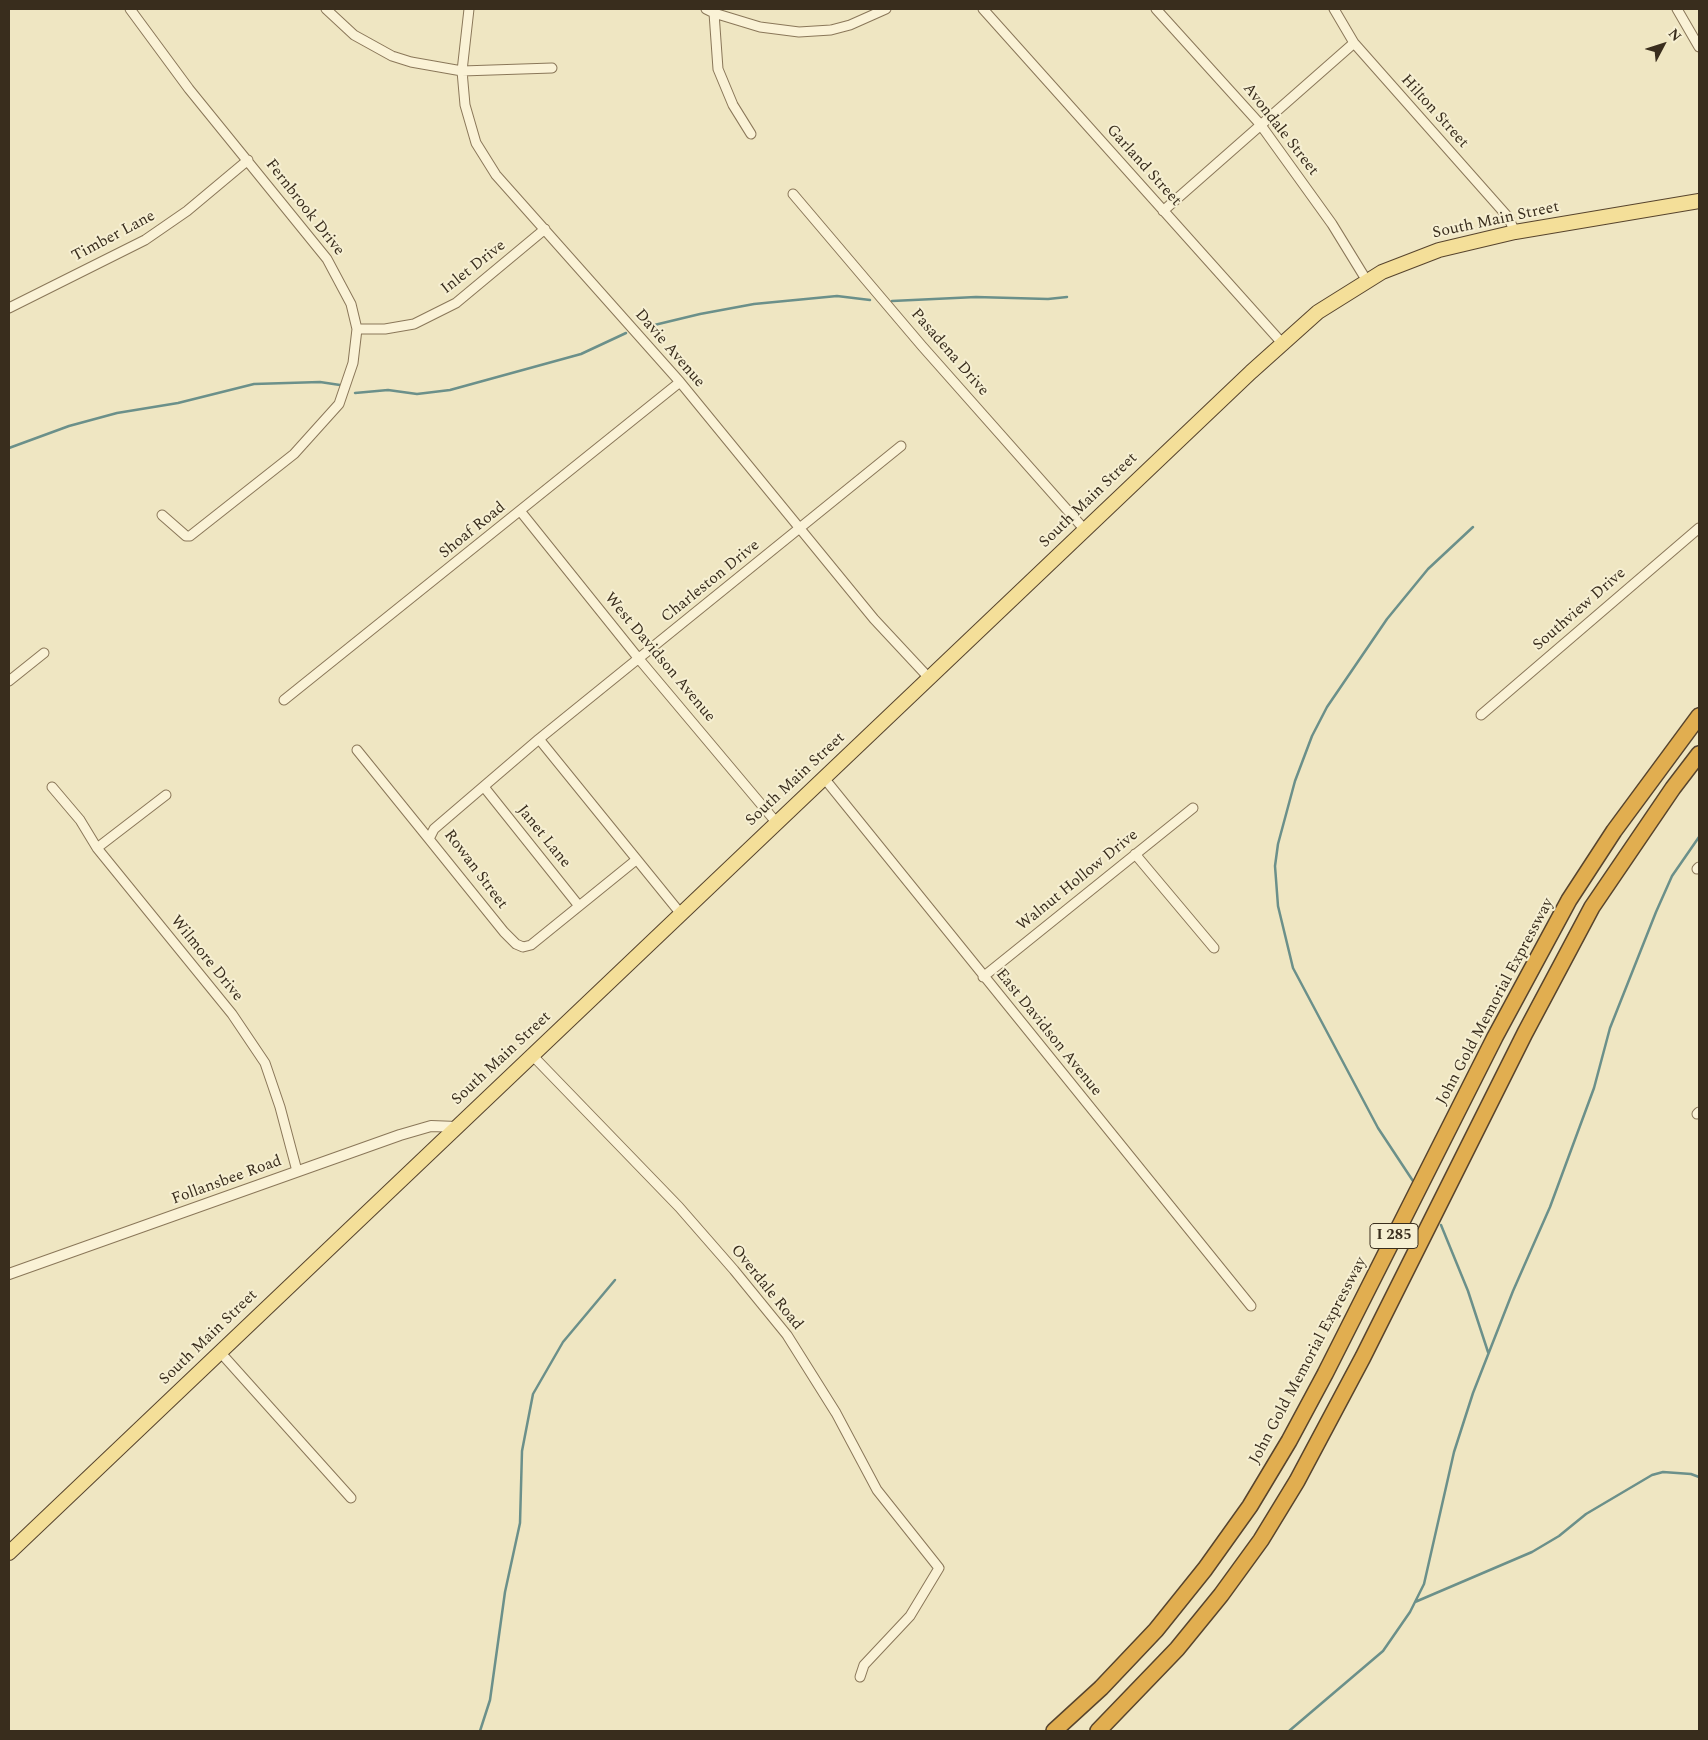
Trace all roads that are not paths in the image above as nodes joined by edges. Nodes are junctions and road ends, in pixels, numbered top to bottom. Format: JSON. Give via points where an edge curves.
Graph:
{"nodes":[{"id":1,"x":130,"y":9,"type":"edge"},
{"id":2,"x":326,"y":9,"type":"edge"},
{"id":3,"x":470,"y":9,"type":"edge"},
{"id":4,"x":886,"y":9,"type":"edge"},
{"id":5,"x":982,"y":9,"type":"edge"},
{"id":6,"x":1156,"y":9,"type":"edge"},
{"id":7,"x":1334,"y":9,"type":"edge"},
{"id":8,"x":1677,"y":9,"type":"edge"},
{"id":9,"x":710,"y":11,"type":"edge"},
{"id":10,"x":1697,"y":36,"type":"edge"},
{"id":11,"x":1354,"y":43,"type":"junction"},
{"id":12,"x":1699,"y":47,"type":"edge"},
{"id":13,"x":552,"y":68,"type":"dead end"},
{"id":14,"x":462,"y":71,"type":"junction"},
{"id":15,"x":1260,"y":124,"type":"junction"},
{"id":16,"x":751,"y":134,"type":"dead end"},
{"id":17,"x":248,"y":160,"type":"junction"},
{"id":18,"x":792,"y":194,"type":"dead end"},
{"id":19,"x":1699,"y":201,"type":"edge"},
{"id":20,"x":1164,"y":211,"type":"junction"},
{"id":21,"x":545,"y":229,"type":"junction"},
{"id":22,"x":1515,"y":232,"type":"junction"},
{"id":23,"x":1367,"y":280,"type":"junction"},
{"id":24,"x":9,"y":308,"type":"edge"},
{"id":25,"x":357,"y":329,"type":"junction"},
{"id":26,"x":1282,"y":343,"type":"junction"},
{"id":27,"x":680,"y":382,"type":"junction"},
{"id":28,"x":900,"y":446,"type":"dead end"},
{"id":29,"x":521,"y":512,"type":"junction"},
{"id":30,"x":162,"y":515,"type":"dead end"},
{"id":31,"x":1699,"y":528,"type":"edge"},
{"id":32,"x":800,"y":529,"type":"junction"},
{"id":33,"x":1085,"y":530,"type":"junction"},
{"id":34,"x":44,"y":653,"type":"dead end"},
{"id":35,"x":639,"y":659,"type":"junction"},
{"id":36,"x":929,"y":678,"type":"junction"},
{"id":37,"x":9,"y":681,"type":"edge"},
{"id":38,"x":284,"y":700,"type":"dead end"},
{"id":39,"x":1481,"y":715,"type":"dead end"},
{"id":40,"x":1699,"y":716,"type":"edge"},
{"id":41,"x":539,"y":739,"type":"junction"},
{"id":42,"x":357,"y":750,"type":"dead end"},
{"id":43,"x":1699,"y":754,"type":"edge"},
{"id":44,"x":824,"y":778,"type":"junction"},
{"id":45,"x":52,"y":787,"type":"dead end"},
{"id":46,"x":484,"y":787,"type":"junction"},
{"id":47,"x":166,"y":795,"type":"dead end"},
{"id":48,"x":1193,"y":808,"type":"dead end"},
{"id":49,"x":776,"y":822,"type":"junction"},
{"id":50,"x":429,"y":839,"type":"junction"},
{"id":51,"x":96,"y":848,"type":"junction"},
{"id":52,"x":1135,"y":854,"type":"junction"},
{"id":53,"x":636,"y":860,"type":"junction"},
{"id":54,"x":579,"y":906,"type":"junction"},
{"id":55,"x":681,"y":914,"type":"junction"},
{"id":56,"x":1214,"y":948,"type":"dead end"},
{"id":57,"x":983,"y":977,"type":"junction"},
{"id":58,"x":532,"y":1055,"type":"junction"},
{"id":59,"x":457,"y":1127,"type":"junction"},
{"id":60,"x":297,"y":1171,"type":"junction"},
{"id":61,"x":9,"y":1274,"type":"edge"},
{"id":62,"x":1251,"y":1306,"type":"dead end"},
{"id":63,"x":220,"y":1352,"type":"junction"},
{"id":64,"x":351,"y":1498,"type":"dead end"},
{"id":65,"x":9,"y":1553,"type":"edge"},
{"id":66,"x":860,"y":1677,"type":"dead end"},
{"id":67,"x":1054,"y":1731,"type":"edge"},
{"id":68,"x":1098,"y":1731,"type":"edge"}],
"edges":[{"from":1,"to":17,"type":"street","name":"Fernbrook Drive","via":[[189,89]]},
{"from":2,"to":14,"type":"street","via":[[354,35],[392,56],[426,66]]},
{"from":3,"to":14,"type":"street","name":"Davie Avenue"},
{"from":4,"to":9,"type":"street","via":[[850,25],[815,32],[760,27]]},
{"from":5,"to":20,"type":"street","name":"Garland Street"},
{"from":6,"to":15,"type":"street","name":"Avondale Street"},
{"from":7,"to":11,"type":"street","name":"Hilton Street"},
{"from":8,"to":10,"type":"street"},
{"from":9,"to":16,"type":"street","via":[[718,69],[733,105]]},
{"from":10,"to":12,"type":"street"},
{"from":11,"to":15,"type":"street"},
{"from":11,"to":22,"type":"street","name":"Hilton Street","via":[[1508,217]]},
{"from":13,"to":14,"type":"street"},
{"from":14,"to":21,"type":"street","name":"Davie Avenue","via":[[465,105],[476,143],[496,175]]},
{"from":15,"to":20,"type":"street"},
{"from":15,"to":23,"type":"street","name":"Avondale Street","via":[[1322,209]]},
{"from":17,"to":24,"type":"street","name":"Timber Lane","via":[[187,211],[145,240]]},
{"from":17,"to":25,"type":"street","name":"Fernbrook Drive","via":[[326,259],[351,304]]},
{"from":18,"to":33,"type":"street","name":"Pasadena Drive"},
{"from":19,"to":22,"type":"main road","name":"South Main Street"},
{"from":20,"to":26,"type":"street","name":"Garland Street"},
{"from":21,"to":25,"type":"street","name":"Inlet Drive","via":[[456,303],[414,324]]},
{"from":21,"to":27,"type":"street","name":"Davie Avenue"},
{"from":22,"to":23,"type":"main road","name":"South Main Street","via":[[1431,252]]},
{"from":23,"to":26,"type":"main road","name":"South Main Street","via":[[1318,312]]},
{"from":25,"to":30,"type":"street","name":"Fernbrook Drive","via":[[352,371],[339,404],[294,454],[190,536]]},
{"from":26,"to":33,"type":"main road","name":"South Main Street"},
{"from":27,"to":29,"type":"street","name":"Shoaf Road"},
{"from":27,"to":32,"type":"street","name":"Davie Avenue"},
{"from":28,"to":32,"type":"street","name":"Charleston Drive"},
{"from":29,"to":35,"type":"street","name":"West Davidson Avenue"},
{"from":29,"to":38,"type":"street","name":"Shoaf Road"},
{"from":31,"to":39,"type":"street","name":"Southview Drive"},
{"from":32,"to":35,"type":"street","name":"Charleston Drive"},
{"from":32,"to":36,"type":"street","name":"Davie Avenue","via":[[874,619]]},
{"from":33,"to":36,"type":"main road","name":"South Main Street"},
{"from":34,"to":37,"type":"street"},
{"from":35,"to":41,"type":"street","name":"Charleston Drive"},
{"from":35,"to":49,"type":"street","name":"West Davidson Avenue"},
{"from":36,"to":44,"type":"main road","name":"South Main Street"},
{"from":40,"to":67,"type":"highway","name":"John Gold Memorial Expressway","number":"I 285","via":[[1614,831],[1569,900],[1495,1037],[1316,1391],[1250,1506],[1156,1630],[1101,1688]]},
{"from":41,"to":46,"type":"street","name":"Rowan Street"},
{"from":41,"to":53,"type":"street"},
{"from":42,"to":50,"type":"street"},
{"from":43,"to":68,"type":"highway","number":"I 285","via":[[1672,788],[1592,907],[1292,1490],[1221,1596],[1129,1702]]},
{"from":44,"to":49,"type":"main road","name":"South Main Street"},
{"from":44,"to":57,"type":"street","name":"East Davidson Avenue"},
{"from":45,"to":51,"type":"street","name":"Wilmore Drive","via":[[80,820]]},
{"from":46,"to":50,"type":"street","name":"Rowan Street","via":[[434,830]]},
{"from":46,"to":54,"type":"street","name":"Janet Lane"},
{"from":47,"to":51,"type":"street"},
{"from":48,"to":52,"type":"street","name":"Walnut Hollow Drive"},
{"from":49,"to":55,"type":"main road","name":"South Main Street"},
{"from":50,"to":54,"type":"street","name":"Rowan Street","via":[[516,944],[523,947],[531,945]]},
{"from":51,"to":60,"type":"street","name":"Wilmore Drive","via":[[232,1014],[265,1063]]},
{"from":52,"to":56,"type":"street"},
{"from":52,"to":57,"type":"street","name":"Walnut Hollow Drive"},
{"from":53,"to":54,"type":"street","name":"Rowan Street"},
{"from":53,"to":55,"type":"street"},
{"from":55,"to":58,"type":"main road","name":"South Main Street"},
{"from":57,"to":62,"type":"street","name":"East Davidson Avenue"},
{"from":58,"to":59,"type":"main road","name":"South Main Street"},
{"from":58,"to":66,"type":"street","name":"Overdale Road","via":[[679,1207],[787,1335],[836,1413],[877,1490],[939,1568],[910,1616],[864,1665]]},
{"from":59,"to":60,"type":"street","name":"Follansbee Road","via":[[419,1128]]},
{"from":59,"to":63,"type":"main road","name":"South Main Street"},
{"from":60,"to":61,"type":"street","name":"Follansbee Road"},
{"from":63,"to":64,"type":"street"},
{"from":63,"to":65,"type":"main road","name":"South Main Street"}]}
